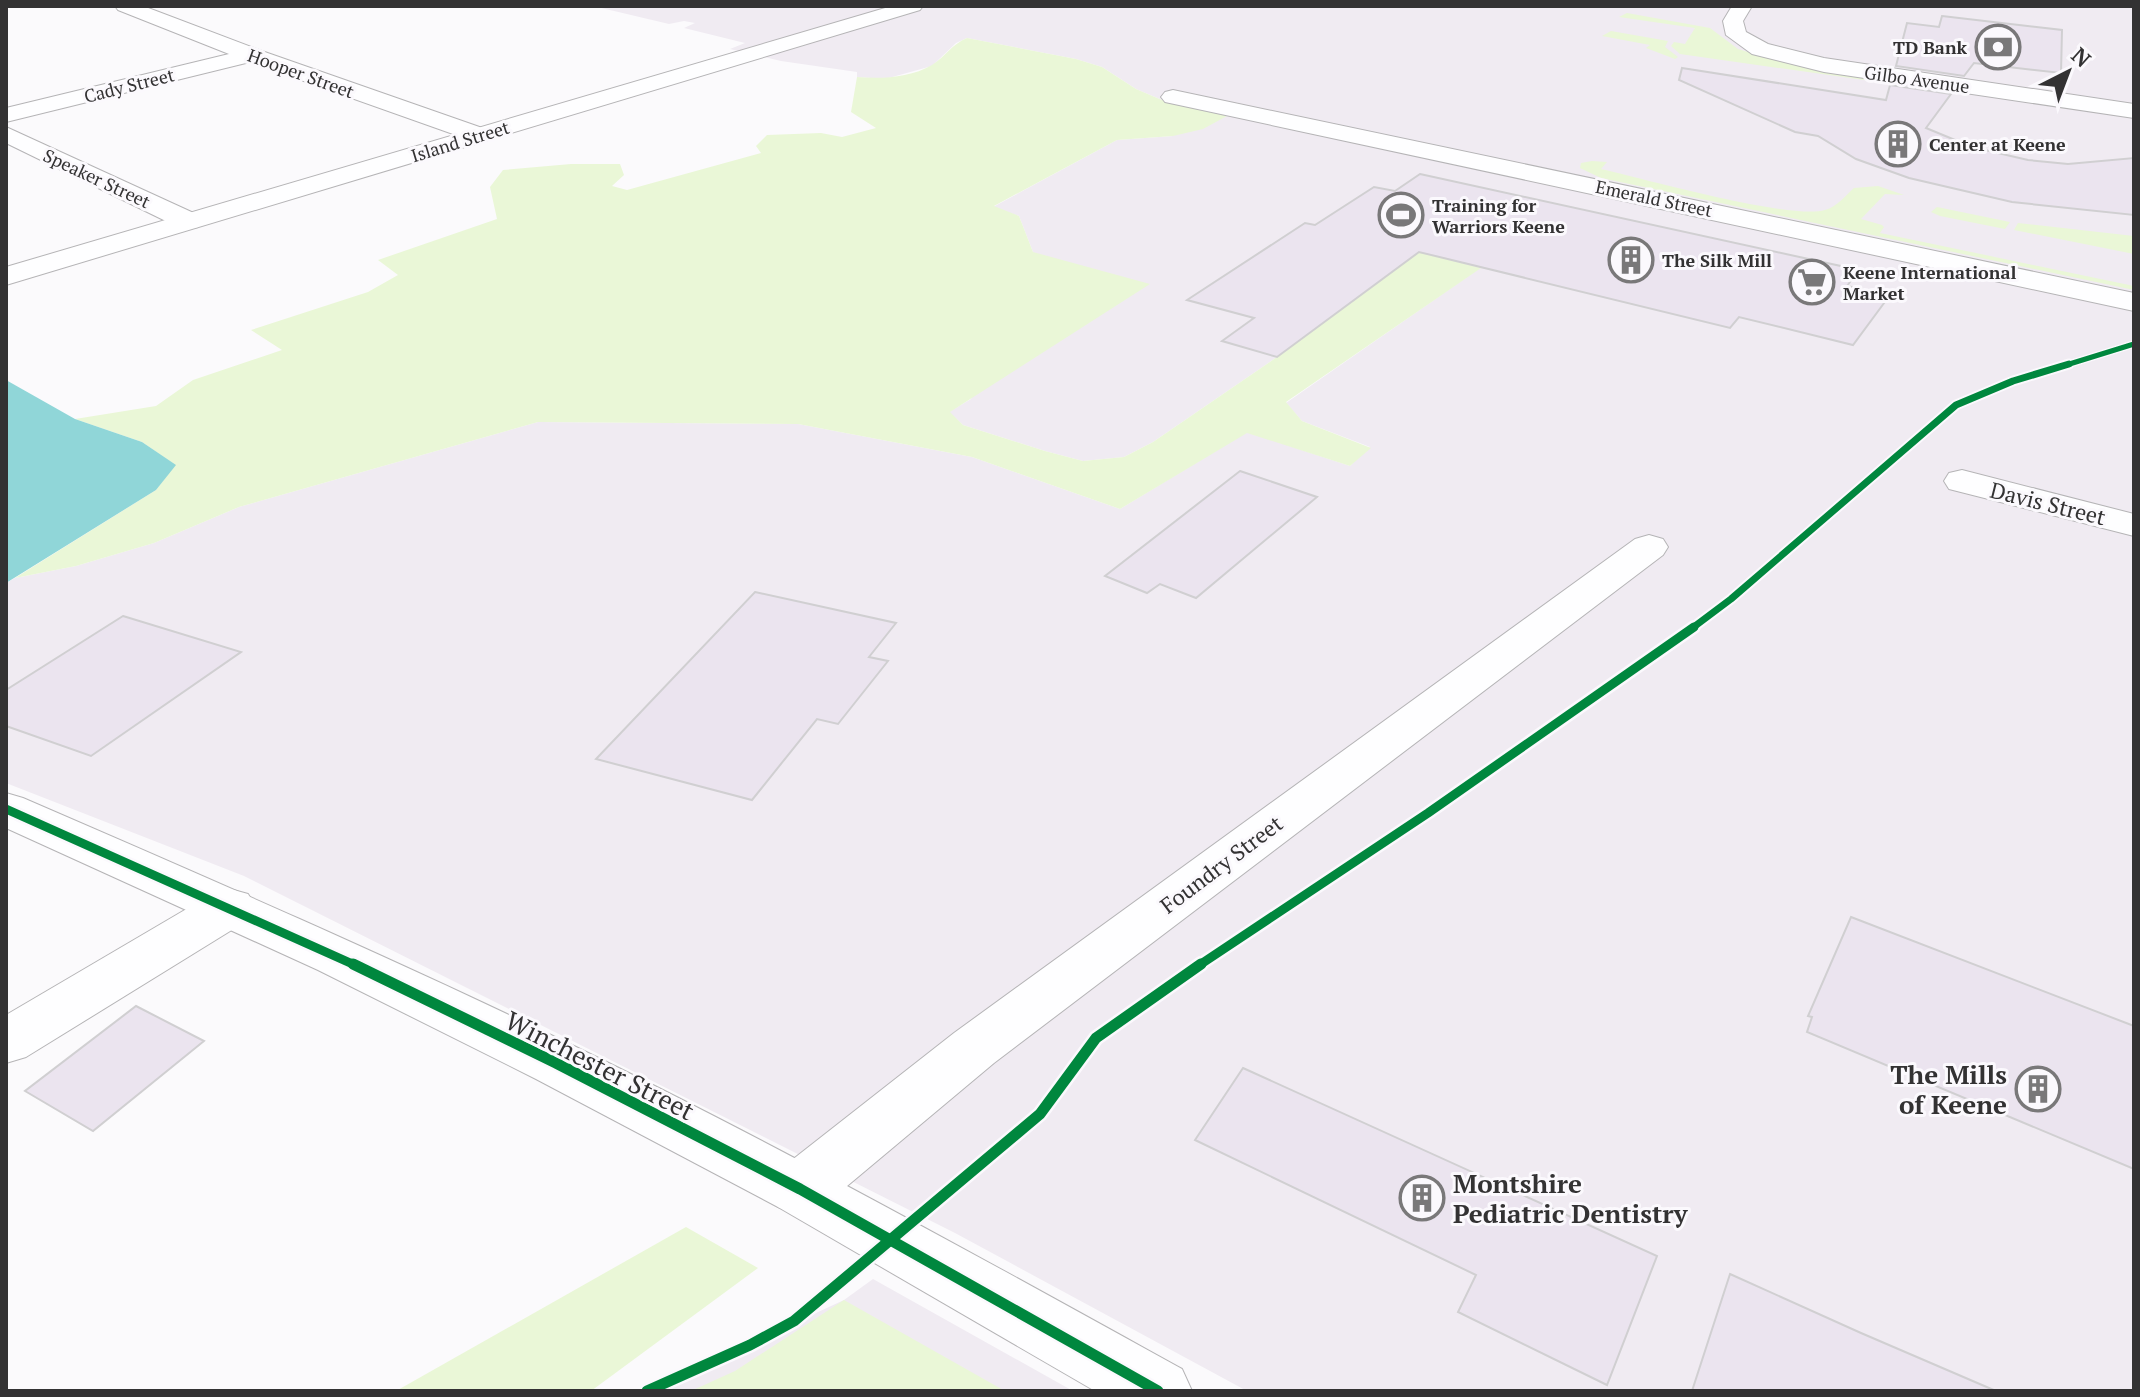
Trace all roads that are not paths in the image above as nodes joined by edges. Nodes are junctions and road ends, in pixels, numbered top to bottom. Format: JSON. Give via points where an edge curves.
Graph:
{"nodes":[{"id":1,"x":125,"y":6,"type":"edge"},
{"id":2,"x":913,"y":6,"type":"edge"},
{"id":3,"x":1742,"y":6,"type":"edge"},
{"id":4,"x":251,"y":55,"type":"junction"},
{"id":5,"x":1173,"y":97,"type":"dead end"},
{"id":6,"x":2134,"y":111,"type":"edge"},
{"id":7,"x":6,"y":115,"type":"edge"},
{"id":8,"x":6,"y":134,"type":"edge"},
{"id":9,"x":479,"y":135,"type":"junction"},
{"id":10,"x":46,"y":154,"type":"junction"},
{"id":11,"x":6,"y":165,"type":"edge"},
{"id":12,"x":188,"y":221,"type":"junction"},
{"id":13,"x":6,"y":276,"type":"edge"},
{"id":14,"x":2134,"y":302,"type":"edge"},
{"id":15,"x":1962,"y":481,"type":"dead end"},
{"id":16,"x":2134,"y":525,"type":"edge"},
{"id":17,"x":1649,"y":547,"type":"dead end"},
{"id":18,"x":6,"y":809,"type":"edge"},
{"id":19,"x":230,"y":907,"type":"junction"},
{"id":20,"x":6,"y":1042,"type":"edge"},
{"id":21,"x":800,"y":1189,"type":"junction"},
{"id":22,"x":1158,"y":1391,"type":"edge"}],
"edges":[{"from":1,"to":4,"type":"street","name":"Hooper Street"},
{"from":2,"to":9,"type":"street","name":"Island Street"},
{"from":3,"to":6,"type":"street","name":"Gilbo Avenue","via":[[1733,21],[1736,35],[1777,54]]},
{"from":4,"to":7,"type":"street","name":"Cady Street"},
{"from":4,"to":9,"type":"street","name":"Hooper Street"},
{"from":5,"to":14,"type":"street","name":"Emerald Street"},
{"from":8,"to":10,"type":"street","name":"Speaker Street"},
{"from":9,"to":12,"type":"street","name":"Island Street"},
{"from":10,"to":11,"type":"street"},
{"from":10,"to":12,"type":"street","name":"Speaker Street"},
{"from":12,"to":13,"type":"street","name":"Island Street"},
{"from":15,"to":16,"type":"street","name":"Davis Street"},
{"from":17,"to":21,"type":"street","name":"Foundry Street","via":[[974,1048]]},
{"from":18,"to":19,"type":"street","name":"Winchester Street"},
{"from":19,"to":20,"type":"street"},
{"from":19,"to":21,"type":"street","name":"Winchester Street","via":[[489,1030]]},
{"from":21,"to":22,"type":"street","name":"Winchester Street"}]}
